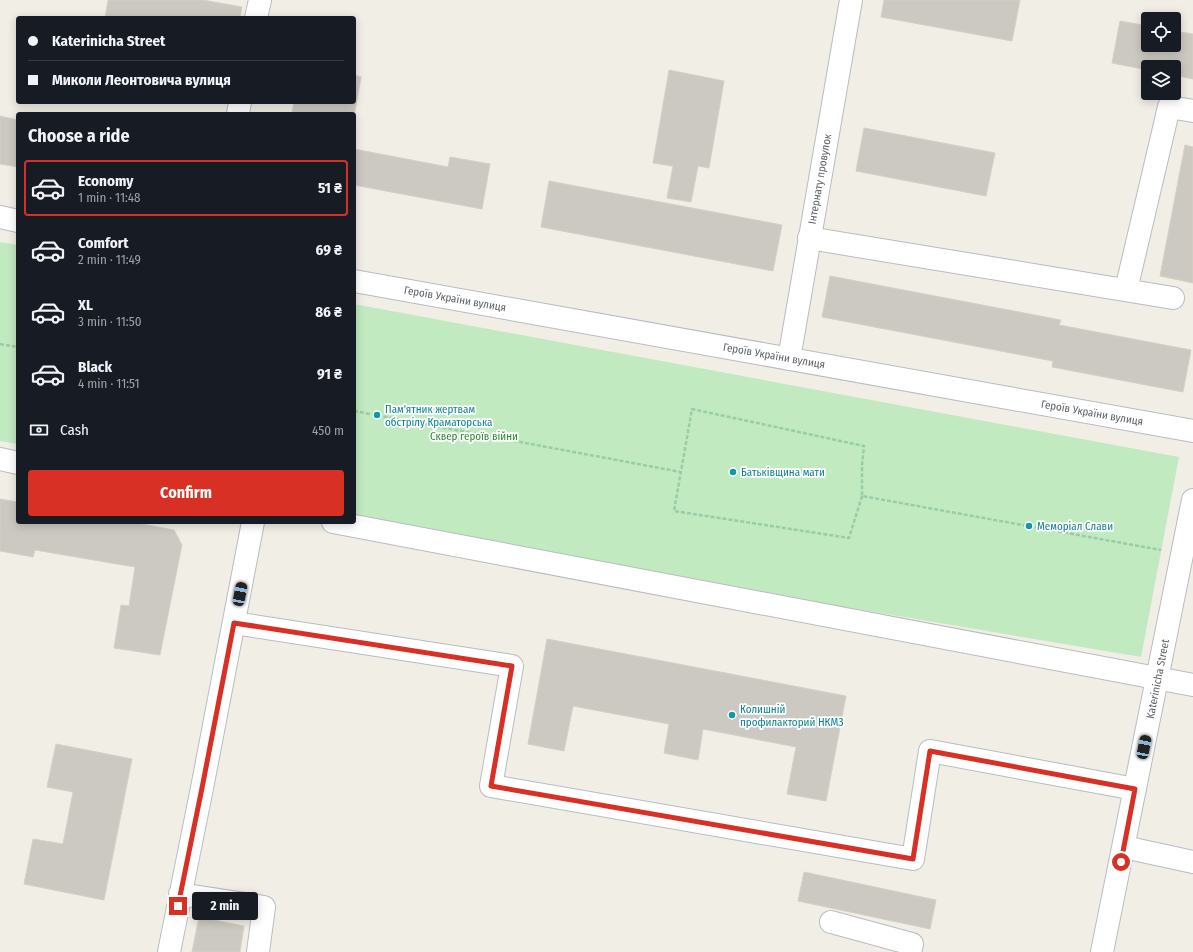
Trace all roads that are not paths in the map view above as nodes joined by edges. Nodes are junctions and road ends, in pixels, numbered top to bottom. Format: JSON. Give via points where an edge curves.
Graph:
{"nodes":[{"id":1,"x":260,"y":0,"type":"edge"},
{"id":2,"x":850,"y":0,"type":"edge"},
{"id":3,"x":256,"y":16,"type":"edge"},
{"id":4,"x":1193,"y":111,"type":"edge"},
{"id":5,"x":0,"y":217,"type":"edge"},
{"id":6,"x":16,"y":220,"type":"edge"},
{"id":7,"x":809,"y":238,"type":"junction"},
{"id":8,"x":356,"y":281,"type":"edge"},
{"id":9,"x":1126,"y":290,"type":"junction"},
{"id":10,"x":1173,"y":298,"type":"dead end"},
{"id":11,"x":789,"y":359,"type":"junction"},
{"id":12,"x":1193,"y":432,"type":"edge"},
{"id":13,"x":0,"y":459,"type":"edge"},
{"id":14,"x":16,"y":463,"type":"edge"},
{"id":15,"x":1193,"y":500,"type":"edge"},
{"id":16,"x":253,"y":524,"type":"edge"},
{"id":17,"x":344,"y":524,"type":"edge"},
{"id":18,"x":1186,"y":557,"type":"edge"},
{"id":19,"x":234,"y":623,"type":"junction"},
{"id":20,"x":1158,"y":678,"type":"junction"},
{"id":21,"x":1193,"y":685,"type":"edge"},
{"id":22,"x":1135,"y":789,"type":"junction"},
{"id":23,"x":1124,"y":847,"type":"junction"},
{"id":24,"x":1193,"y":862,"type":"edge"},
{"id":25,"x":180,"y":894,"type":"junction"},
{"id":26,"x":831,"y":922,"type":"dead end"},
{"id":27,"x":169,"y":952,"type":"edge"},
{"id":28,"x":258,"y":952,"type":"edge"},
{"id":29,"x":910,"y":952,"type":"edge"},
{"id":30,"x":1102,"y":952,"type":"edge"}],
"edges":[{"from":1,"to":3,"type":"street"},
{"from":2,"to":7,"type":"street","name":"Інтернату провулок"},
{"from":4,"to":9,"type":"street","via":[[1169,107]]},
{"from":5,"to":6,"type":"street"},
{"from":7,"to":9,"type":"street"},
{"from":7,"to":11,"type":"street","name":"Інтернату провулок"},
{"from":8,"to":11,"type":"street","name":"Героїв України вулиця"},
{"from":9,"to":10,"type":"street"},
{"from":11,"to":12,"type":"street","name":"Героїв України вулиця"},
{"from":13,"to":14,"type":"street"},
{"from":15,"to":18,"type":"street","name":"Katerinicha Street"},
{"from":16,"to":19,"type":"street"},
{"from":17,"to":20,"type":"street"},
{"from":18,"to":20,"type":"street","name":"Katerinicha Street"},
{"from":19,"to":22,"type":"street","via":[[512,666],[491,786],[913,859],[930,751]]},
{"from":19,"to":25,"type":"street"},
{"from":20,"to":21,"type":"street"},
{"from":20,"to":22,"type":"street","name":"Katerinicha Street"},
{"from":22,"to":23,"type":"street","name":"Katerinicha Street"},
{"from":23,"to":24,"type":"street"},
{"from":23,"to":30,"type":"street","name":"Katerinicha Street"},
{"from":25,"to":27,"type":"street"},
{"from":25,"to":28,"type":"street","via":[[264,907]]},
{"from":26,"to":29,"type":"street","via":[[912,944]]}]}
